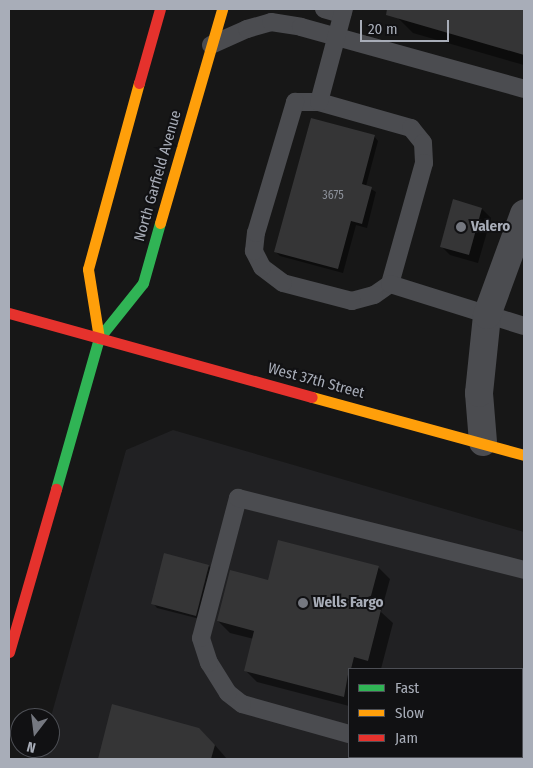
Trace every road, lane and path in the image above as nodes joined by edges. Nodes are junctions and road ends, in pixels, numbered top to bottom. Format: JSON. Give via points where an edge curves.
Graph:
{"nodes":[{"id":1,"x":160,"y":9,"type":"edge"},
{"id":2,"x":222,"y":9,"type":"edge"},
{"id":3,"x":324,"y":9,"type":"edge"},
{"id":4,"x":343,"y":11,"type":"edge"},
{"id":5,"x":337,"y":36,"type":"junction"},
{"id":6,"x":211,"y":45,"type":"junction"},
{"id":7,"x":524,"y":89,"type":"edge"},
{"id":8,"x":319,"y":102,"type":"junction"},
{"id":9,"x":524,"y":214,"type":"edge"},
{"id":10,"x":390,"y":284,"type":"junction"},
{"id":11,"x":9,"y":313,"type":"edge"},
{"id":12,"x":487,"y":315,"type":"junction"},
{"id":13,"x":524,"y":326,"type":"edge"},
{"id":14,"x":99,"y":338,"type":"junction"},
{"id":15,"x":483,"y":442,"type":"junction"},
{"id":16,"x":524,"y":455,"type":"edge"},
{"id":17,"x":524,"y":570,"type":"edge"},
{"id":18,"x":13,"y":625,"type":"edge"},
{"id":19,"x":9,"y":652,"type":"edge"},
{"id":20,"x":348,"y":734,"type":"edge"}],
"edges":[{"from":1,"to":14,"type":"main road","name":"North Garfield Avenue","via":[[88,269]]},
{"from":2,"to":6,"type":"main road","name":"North Garfield Avenue"},
{"from":3,"to":4,"type":"lane"},
{"from":4,"to":5,"type":"lane"},
{"from":5,"to":6,"type":"lane","via":[[271,22]]},
{"from":5,"to":7,"type":"lane"},
{"from":5,"to":8,"type":"lane"},
{"from":6,"to":14,"type":"main road","name":"North Garfield Avenue","via":[[144,283]]},
{"from":8,"to":10,"type":"lane","via":[[411,128],[423,143],[424,163]]},
{"from":8,"to":10,"type":"lane","via":[[295,102],[256,233],[254,251],[262,267],[283,282],[352,301],[374,295]]},
{"from":9,"to":12,"type":"street"},
{"from":10,"to":12,"type":"lane"},
{"from":11,"to":14,"type":"main road","name":"West 37th Street"},
{"from":12,"to":13,"type":"lane"},
{"from":12,"to":15,"type":"street","via":[[479,393]]},
{"from":14,"to":15,"type":"main road","name":"West 37th Street"},
{"from":14,"to":18,"type":"main road","name":"North Garfield Avenue"},
{"from":15,"to":16,"type":"main road","name":"West 37th Street"},
{"from":17,"to":20,"type":"lane","via":[[238,498],[201,638],[209,663],[228,693],[242,704]]},
{"from":18,"to":19,"type":"main road","name":"North Garfield Avenue"}]}
